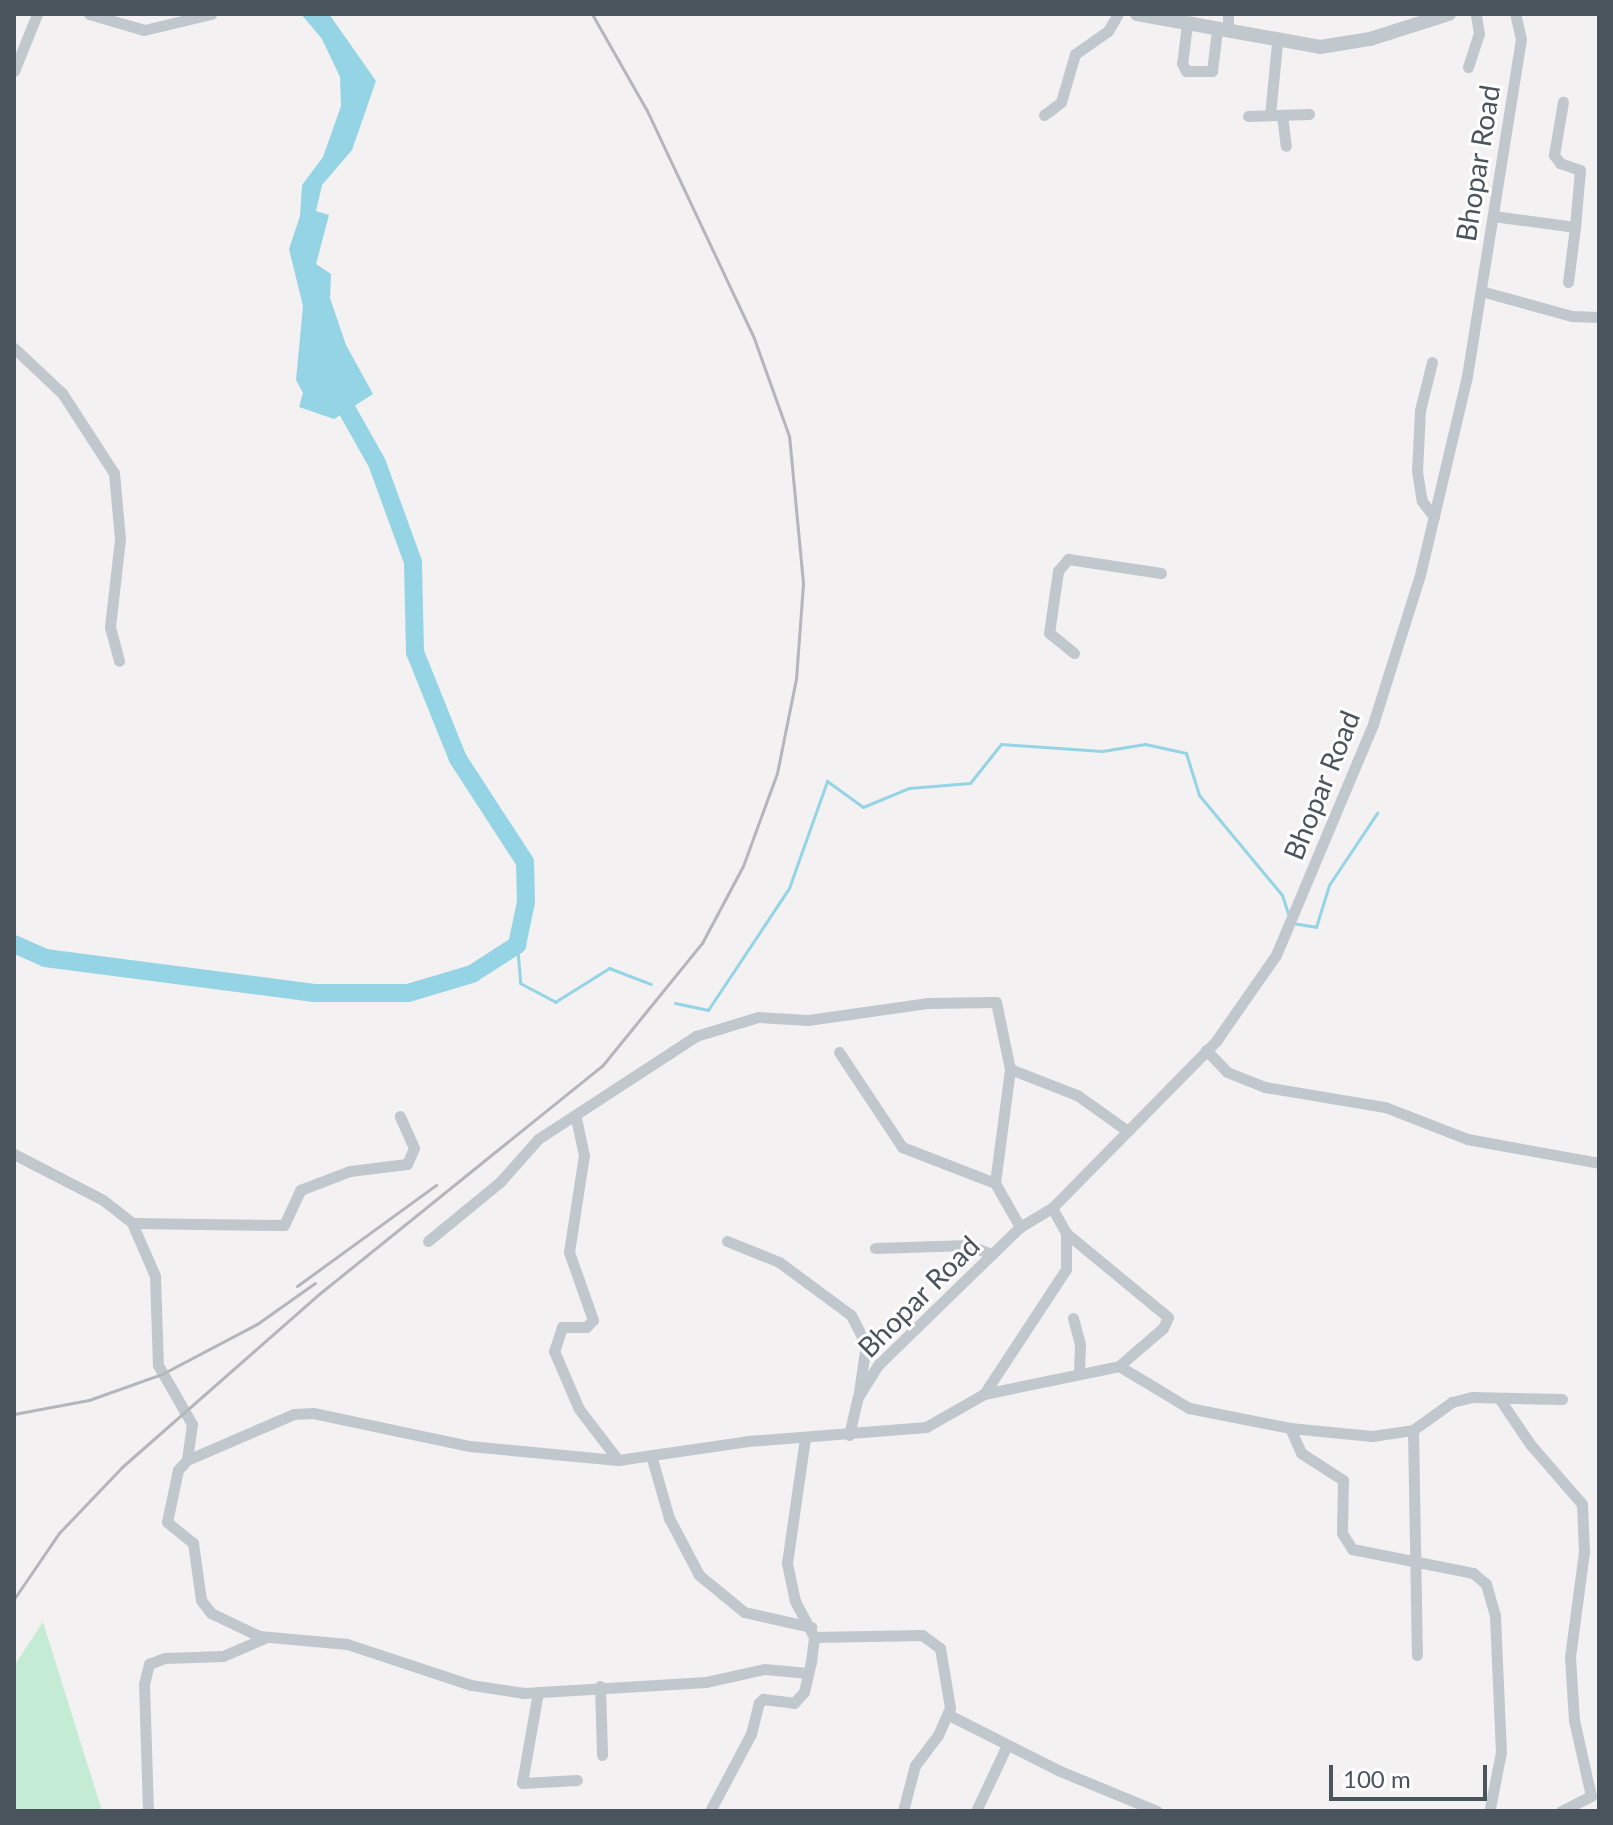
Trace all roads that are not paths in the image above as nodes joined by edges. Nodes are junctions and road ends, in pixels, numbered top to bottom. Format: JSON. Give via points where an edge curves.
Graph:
{"nodes":[{"id":1,"x":37,"y":14,"type":"edge"},
{"id":2,"x":89,"y":14,"type":"edge"},
{"id":3,"x":211,"y":14,"type":"edge"},
{"id":4,"x":1118,"y":14,"type":"edge"},
{"id":5,"x":1137,"y":14,"type":"edge"},
{"id":6,"x":1228,"y":14,"type":"edge"},
{"id":7,"x":1446,"y":14,"type":"edge"},
{"id":8,"x":1476,"y":14,"type":"edge"},
{"id":9,"x":1515,"y":14,"type":"edge"},
{"id":10,"x":1413,"y":19,"type":"edge"},
{"id":11,"x":1187,"y":24,"type":"junction"},
{"id":12,"x":1222,"y":30,"type":"junction"},
{"id":13,"x":1277,"y":43,"type":"junction"},
{"id":14,"x":1468,"y":67,"type":"dead end"},
{"id":15,"x":14,"y":71,"type":"edge"},
{"id":16,"x":1563,"y":102,"type":"dead end"},
{"id":17,"x":1309,"y":114,"type":"dead end"},
{"id":18,"x":1044,"y":115,"type":"dead end"},
{"id":19,"x":1276,"y":115,"type":"junction"},
{"id":20,"x":1248,"y":116,"type":"dead end"},
{"id":21,"x":1286,"y":146,"type":"dead end"},
{"id":22,"x":1493,"y":216,"type":"junction"},
{"id":23,"x":1575,"y":227,"type":"junction"},
{"id":24,"x":1568,"y":282,"type":"dead end"},
{"id":25,"x":1481,"y":291,"type":"junction"},
{"id":26,"x":1599,"y":317,"type":"edge"},
{"id":27,"x":14,"y":348,"type":"edge"},
{"id":28,"x":1432,"y":362,"type":"dead end"},
{"id":29,"x":1434,"y":517,"type":"junction"},
{"id":30,"x":1161,"y":573,"type":"dead end"},
{"id":31,"x":1074,"y":653,"type":"dead end"},
{"id":32,"x":119,"y":661,"type":"dead end"},
{"id":33,"x":1206,"y":1050,"type":"junction"},
{"id":34,"x":839,"y":1052,"type":"dead end"},
{"id":35,"x":1010,"y":1069,"type":"junction"},
{"id":36,"x":400,"y":1116,"type":"dead end"},
{"id":37,"x":576,"y":1118,"type":"junction"},
{"id":38,"x":1126,"y":1130,"type":"junction"},
{"id":39,"x":14,"y":1154,"type":"edge"},
{"id":40,"x":1599,"y":1163,"type":"edge"},
{"id":41,"x":995,"y":1183,"type":"junction"},
{"id":42,"x":1052,"y":1208,"type":"junction"},
{"id":43,"x":132,"y":1223,"type":"junction"},
{"id":44,"x":1020,"y":1227,"type":"junction"},
{"id":45,"x":1066,"y":1233,"type":"junction"},
{"id":46,"x":428,"y":1241,"type":"dead end"},
{"id":47,"x":727,"y":1241,"type":"dead end"},
{"id":48,"x":875,"y":1248,"type":"dead end"},
{"id":49,"x":992,"y":1254,"type":"junction"},
{"id":50,"x":1073,"y":1318,"type":"dead end"},
{"id":51,"x":1119,"y":1366,"type":"junction"},
{"id":52,"x":1079,"y":1371,"type":"junction"},
{"id":53,"x":984,"y":1394,"type":"junction"},
{"id":54,"x":858,"y":1397,"type":"junction"},
{"id":55,"x":1499,"y":1398,"type":"junction"},
{"id":56,"x":1562,"y":1399,"type":"dead end"},
{"id":57,"x":1290,"y":1428,"type":"junction"},
{"id":58,"x":1413,"y":1430,"type":"junction"},
{"id":59,"x":849,"y":1435,"type":"junction"},
{"id":60,"x":805,"y":1438,"type":"junction"},
{"id":61,"x":651,"y":1455,"type":"junction"},
{"id":62,"x":187,"y":1460,"type":"junction"},
{"id":63,"x":618,"y":1460,"type":"junction"},
{"id":64,"x":1417,"y":1561,"type":"junction"},
{"id":65,"x":813,"y":1632,"type":"junction"},
{"id":66,"x":267,"y":1637,"type":"junction"},
{"id":67,"x":1417,"y":1655,"type":"dead end"},
{"id":68,"x":808,"y":1673,"type":"junction"},
{"id":69,"x":600,"y":1686,"type":"junction"},
{"id":70,"x":538,"y":1692,"type":"junction"},
{"id":71,"x":949,"y":1715,"type":"junction"},
{"id":72,"x":1007,"y":1745,"type":"junction"},
{"id":73,"x":602,"y":1755,"type":"dead end"},
{"id":74,"x":577,"y":1780,"type":"dead end"},
{"id":75,"x":1492,"y":1810,"type":"edge"},
{"id":76,"x":148,"y":1811,"type":"edge"},
{"id":77,"x":710,"y":1811,"type":"edge"},
{"id":78,"x":903,"y":1811,"type":"edge"},
{"id":79,"x":976,"y":1811,"type":"edge"},
{"id":80,"x":1157,"y":1811,"type":"edge"},
{"id":81,"x":1561,"y":1811,"type":"edge"}],
"edges":[{"from":1,"to":15,"type":"street"},
{"from":2,"to":3,"type":"street","via":[[144,30]]},
{"from":4,"to":18,"type":"street","via":[[1101,38],[1075,54],[1061,102]]},
{"from":5,"to":11,"type":"street"},
{"from":6,"to":12,"type":"street"},
{"from":7,"to":10,"type":"street"},
{"from":8,"to":14,"type":"street","via":[[1479,34]]},
{"from":9,"to":22,"type":"street","name":"Bhopar Road","via":[[1521,39]]},
{"from":10,"to":13,"type":"street","via":[[1370,39],[1320,47]]},
{"from":11,"to":12,"type":"street"},
{"from":11,"to":12,"type":"street","via":[[1182,63],[1186,71],[1212,71]]},
{"from":12,"to":13,"type":"street"},
{"from":13,"to":19,"type":"street"},
{"from":16,"to":23,"type":"street","via":[[1554,155],[1580,170]]},
{"from":17,"to":19,"type":"street"},
{"from":19,"to":20,"type":"street"},
{"from":19,"to":21,"type":"street"},
{"from":22,"to":23,"type":"street"},
{"from":22,"to":25,"type":"street","name":"Bhopar Road"},
{"from":23,"to":24,"type":"street"},
{"from":25,"to":26,"type":"street","via":[[1561,314]]},
{"from":25,"to":29,"type":"street","name":"Bhopar Road"},
{"from":27,"to":32,"type":"street","via":[[62,393],[114,473],[120,527],[110,627]]},
{"from":28,"to":29,"type":"street","via":[[1420,410],[1417,471],[1422,501]]},
{"from":29,"to":33,"type":"street","name":"Bhopar Road","via":[[1373,724],[1288,929],[1276,955]]},
{"from":30,"to":31,"type":"street","via":[[1068,559],[1058,571],[1049,633]]},
{"from":33,"to":38,"type":"street","name":"Bhopar Road"},
{"from":33,"to":40,"type":"street","via":[[1227,1072],[1265,1087],[1385,1107],[1467,1139]]},
{"from":34,"to":41,"type":"street","via":[[902,1147]]},
{"from":35,"to":37,"type":"street","via":[[996,1002],[927,1003],[808,1020],[758,1017],[696,1036]]},
{"from":35,"to":38,"type":"street","via":[[1077,1095]]},
{"from":35,"to":41,"type":"street"},
{"from":36,"to":43,"type":"street","via":[[414,1148],[407,1164],[350,1171],[300,1190],[284,1225]]},
{"from":37,"to":46,"type":"street","via":[[538,1139],[500,1182]]},
{"from":37,"to":63,"type":"street","via":[[584,1155],[569,1252],[593,1320],[586,1327],[562,1327],[554,1351],[579,1409]]},
{"from":38,"to":42,"type":"street","name":"Bhopar Road"},
{"from":39,"to":43,"type":"street","via":[[103,1200]]},
{"from":41,"to":44,"type":"street"},
{"from":42,"to":44,"type":"street","name":"Bhopar Road"},
{"from":42,"to":45,"type":"street"},
{"from":43,"to":62,"type":"street","via":[[155,1276],[158,1365],[192,1424]]},
{"from":44,"to":49,"type":"street","name":"Bhopar Road"},
{"from":45,"to":51,"type":"street","via":[[1168,1317],[1163,1328]]},
{"from":45,"to":53,"type":"street","via":[[1066,1269]]},
{"from":47,"to":54,"type":"street","via":[[779,1262],[851,1315],[866,1344]]},
{"from":48,"to":49,"type":"street","via":[[954,1244]]},
{"from":49,"to":54,"type":"street","name":"Bhopar Road","via":[[879,1364]]},
{"from":50,"to":52,"type":"street","via":[[1080,1344]]},
{"from":51,"to":52,"type":"street"},
{"from":51,"to":57,"type":"street","via":[[1142,1376],[1176,1404]]},
{"from":52,"to":53,"type":"street"},
{"from":53,"to":59,"type":"street","via":[[926,1427]]},
{"from":54,"to":59,"type":"street","name":"Bhopar Road"},
{"from":55,"to":56,"type":"street"},
{"from":55,"to":58,"type":"street","via":[[1452,1402]]},
{"from":55,"to":81,"type":"street","via":[[1582,1504],[1584,1552],[1570,1657],[1574,1720],[1591,1796]]},
{"from":57,"to":58,"type":"street","via":[[1372,1436]]},
{"from":57,"to":64,"type":"street","via":[[1301,1453],[1343,1480],[1342,1533],[1352,1549]]},
{"from":58,"to":64,"type":"street"},
{"from":59,"to":60,"type":"street"},
{"from":60,"to":61,"type":"street"},
{"from":60,"to":65,"type":"street","via":[[787,1563],[795,1601]]},
{"from":61,"to":63,"type":"street"},
{"from":61,"to":65,"type":"street","via":[[669,1518],[699,1575],[744,1612]]},
{"from":62,"to":63,"type":"street","via":[[266,1424],[313,1413],[469,1446]]},
{"from":62,"to":66,"type":"street","via":[[178,1470],[167,1522],[193,1543],[201,1600],[211,1613]]},
{"from":64,"to":67,"type":"street"},
{"from":64,"to":75,"type":"street","via":[[1473,1573],[1492,1598],[1501,1766]]},
{"from":65,"to":68,"type":"street"},
{"from":65,"to":71,"type":"street","via":[[922,1635],[933,1640],[950,1689]]},
{"from":66,"to":70,"type":"street","via":[[347,1644],[471,1685]]},
{"from":66,"to":76,"type":"street","via":[[223,1656],[165,1658],[149,1664],[144,1684]]},
{"from":68,"to":69,"type":"street","via":[[764,1669],[706,1682]]},
{"from":68,"to":77,"type":"street","via":[[794,1703],[759,1703],[751,1734]]},
{"from":69,"to":70,"type":"street"},
{"from":69,"to":73,"type":"street"},
{"from":70,"to":74,"type":"street","via":[[522,1783]]},
{"from":71,"to":72,"type":"street"},
{"from":71,"to":78,"type":"street","via":[[915,1765]]},
{"from":72,"to":79,"type":"street"},
{"from":72,"to":80,"type":"street"}]}
